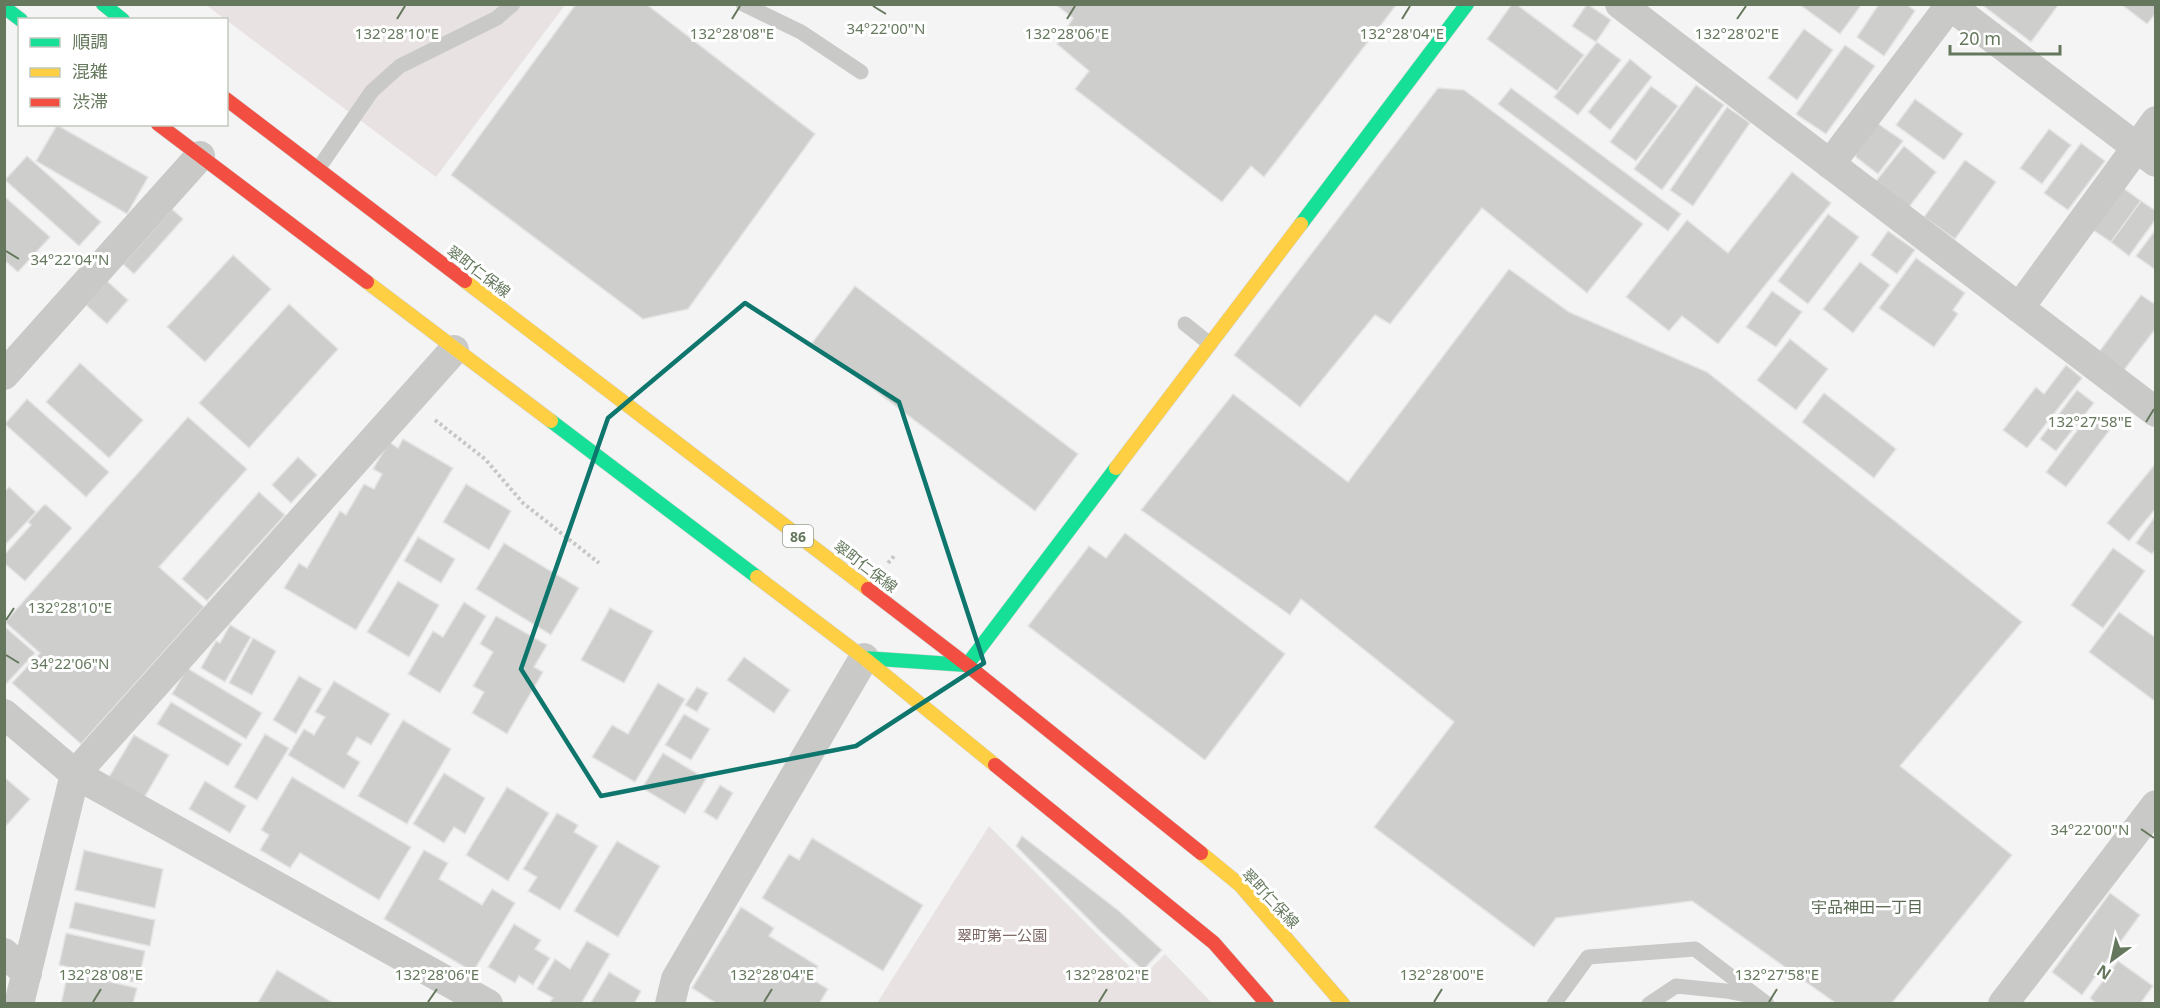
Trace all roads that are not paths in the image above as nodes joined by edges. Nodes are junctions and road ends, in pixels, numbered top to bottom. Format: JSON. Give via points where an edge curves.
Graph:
{"nodes":[{"id":1,"x":103,"y":4,"type":"edge"},
{"id":2,"x":513,"y":4,"type":"edge"},
{"id":3,"x":743,"y":4,"type":"edge"},
{"id":4,"x":1467,"y":4,"type":"edge"},
{"id":5,"x":1620,"y":4,"type":"edge"},
{"id":6,"x":1949,"y":5,"type":"edge"},
{"id":7,"x":4,"y":7,"type":"edge"},
{"id":8,"x":18,"y":18,"type":"edge"},
{"id":9,"x":120,"y":18,"type":"edge"},
{"id":10,"x":861,"y":72,"type":"dead end"},
{"id":11,"x":228,"y":100,"type":"edge"},
{"id":12,"x":2156,"y":121,"type":"edge"},
{"id":13,"x":161,"y":126,"type":"edge"},
{"id":14,"x":2145,"y":155,"type":"edge"},
{"id":15,"x":200,"y":156,"type":"junction"},
{"id":16,"x":1830,"y":164,"type":"junction"},
{"id":17,"x":318,"y":168,"type":"junction"},
{"id":18,"x":2019,"y":308,"type":"junction"},
{"id":19,"x":1185,"y":324,"type":"dead end"},
{"id":20,"x":1210,"y":344,"type":"junction"},
{"id":21,"x":454,"y":350,"type":"junction"},
{"id":22,"x":4,"y":375,"type":"edge"},
{"id":23,"x":2156,"y":412,"type":"edge"},
{"id":24,"x":864,"y":658,"type":"junction"},
{"id":25,"x":968,"y":665,"type":"junction"},
{"id":26,"x":4,"y":714,"type":"edge"},
{"id":27,"x":75,"y":774,"type":"junction"},
{"id":28,"x":2156,"y":806,"type":"edge"},
{"id":29,"x":4,"y":953,"type":"edge"},
{"id":30,"x":27,"y":973,"type":"junction"},
{"id":31,"x":1764,"y":1001,"type":"edge"},
{"id":32,"x":19,"y":1004,"type":"edge"},
{"id":33,"x":488,"y":1004,"type":"edge"},
{"id":34,"x":670,"y":1004,"type":"edge"},
{"id":35,"x":1267,"y":1004,"type":"edge"},
{"id":36,"x":1343,"y":1004,"type":"edge"},
{"id":37,"x":1554,"y":1004,"type":"edge"},
{"id":38,"x":1649,"y":1004,"type":"edge"},
{"id":39,"x":2003,"y":1004,"type":"edge"}],
"edges":[{"from":1,"to":9,"type":"main road"},
{"from":2,"to":17,"type":"lane","via":[[497,18],[400,66],[372,91]]},
{"from":3,"to":10,"type":"lane","via":[[801,32]]},
{"from":4,"to":20,"type":"main road"},
{"from":5,"to":16,"type":"street"},
{"from":6,"to":14,"type":"street"},
{"from":6,"to":16,"type":"street"},
{"from":7,"to":8,"type":"main road"},
{"from":11,"to":17,"type":"main road","name":"翠町仁保線","number":"86"},
{"from":12,"to":14,"type":"street"},
{"from":13,"to":15,"type":"main road"},
{"from":14,"to":18,"type":"street"},
{"from":15,"to":21,"type":"main road"},
{"from":15,"to":22,"type":"street"},
{"from":16,"to":18,"type":"street"},
{"from":17,"to":25,"type":"main road","name":"翠町仁保線","number":"86"},
{"from":18,"to":23,"type":"street"},
{"from":19,"to":20,"type":"lane"},
{"from":20,"to":25,"type":"main road"},
{"from":21,"to":24,"type":"main road"},
{"from":21,"to":27,"type":"street"},
{"from":24,"to":25,"type":"main road"},
{"from":24,"to":34,"type":"street","via":[[675,979]]},
{"from":24,"to":35,"type":"main road","via":[[1214,943]]},
{"from":25,"to":36,"type":"main road","name":"翠町仁保線","number":"86","via":[[1240,885]]},
{"from":26,"to":27,"type":"street"},
{"from":27,"to":30,"type":"street"},
{"from":27,"to":33,"type":"street"},
{"from":28,"to":39,"type":"street"},
{"from":29,"to":30,"type":"street"},
{"from":30,"to":32,"type":"street"},
{"from":31,"to":37,"type":"lane","via":[[1695,949],[1588,957]]},
{"from":31,"to":38,"type":"lane","via":[[1726,991],[1676,986]]}]}
